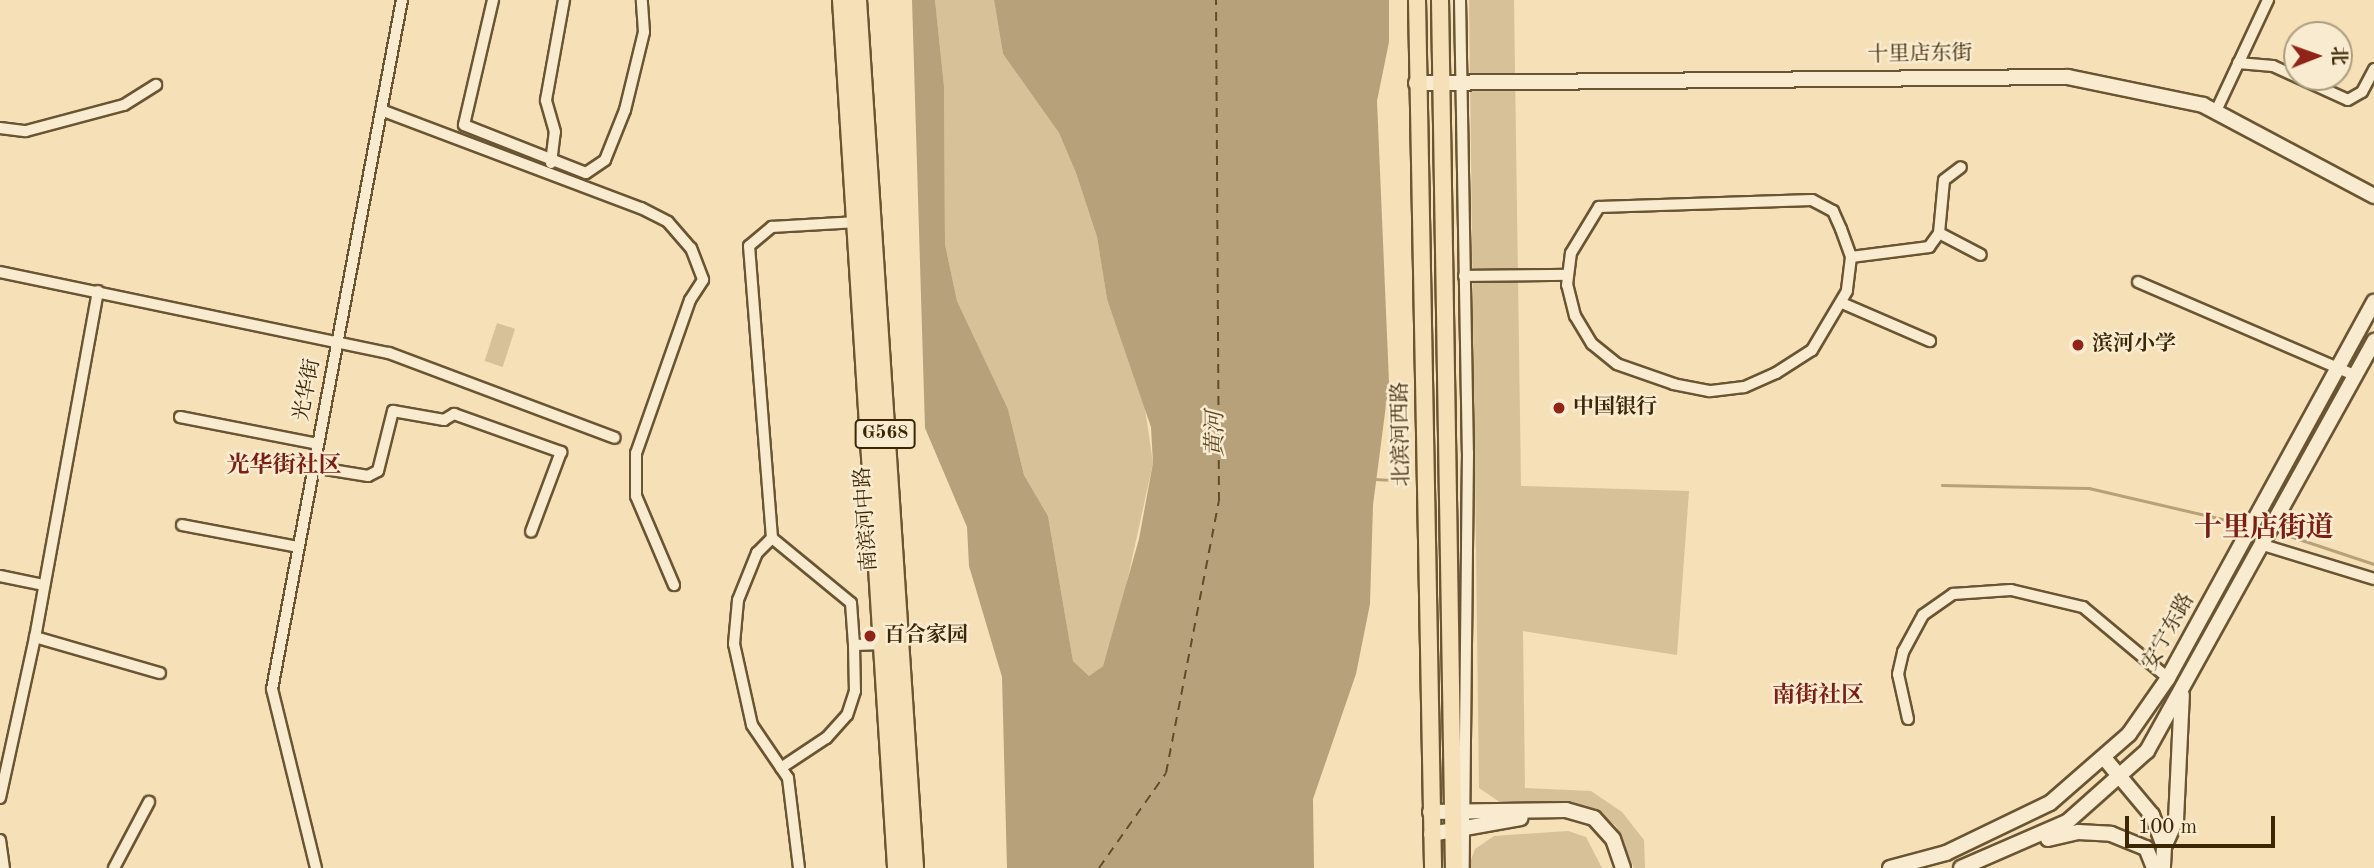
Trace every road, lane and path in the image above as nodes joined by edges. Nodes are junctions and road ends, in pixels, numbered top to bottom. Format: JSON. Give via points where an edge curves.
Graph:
{"nodes":[{"id":1,"x":402,"y":0,"type":"edge"},
{"id":2,"x":493,"y":0,"type":"edge"},
{"id":3,"x":564,"y":0,"type":"edge"},
{"id":4,"x":642,"y":0,"type":"edge"},
{"id":5,"x":842,"y":0,"type":"edge"},
{"id":6,"x":856,"y":0,"type":"edge"},
{"id":7,"x":1417,"y":0,"type":"edge"},
{"id":8,"x":1440,"y":0,"type":"edge"},
{"id":9,"x":1460,"y":0,"type":"edge"},
{"id":10,"x":2268,"y":0,"type":"edge"},
{"id":11,"x":2238,"y":64,"type":"junction"},
{"id":12,"x":2374,"y":69,"type":"edge"},
{"id":13,"x":1441,"y":81,"type":"junction"},
{"id":14,"x":1460,"y":81,"type":"junction"},
{"id":15,"x":1416,"y":83,"type":"junction"},
{"id":16,"x":156,"y":85,"type":"dead end"},
{"id":17,"x":381,"y":110,"type":"junction"},
{"id":18,"x":2216,"y":111,"type":"junction"},
{"id":19,"x":0,"y":128,"type":"edge"},
{"id":20,"x":551,"y":163,"type":"junction"},
{"id":21,"x":1961,"y":167,"type":"dead end"},
{"id":22,"x":2374,"y":195,"type":"edge"},
{"id":23,"x":857,"y":222,"type":"junction"},
{"id":24,"x":1939,"y":233,"type":"junction"},
{"id":25,"x":1981,"y":255,"type":"dead end"},
{"id":26,"x":1851,"y":257,"type":"junction"},
{"id":27,"x":0,"y":272,"type":"edge"},
{"id":28,"x":1568,"y":275,"type":"junction"},
{"id":29,"x":1464,"y":276,"type":"junction"},
{"id":30,"x":2138,"y":282,"type":"dead end"},
{"id":31,"x":98,"y":291,"type":"junction"},
{"id":32,"x":2374,"y":302,"type":"edge"},
{"id":33,"x":1842,"y":303,"type":"junction"},
{"id":34,"x":337,"y":341,"type":"junction"},
{"id":35,"x":1930,"y":341,"type":"dead end"},
{"id":36,"x":2374,"y":341,"type":"edge"},
{"id":37,"x":2340,"y":368,"type":"junction"},
{"id":38,"x":2354,"y":375,"type":"junction"},
{"id":39,"x":180,"y":417,"type":"dead end"},
{"id":40,"x":615,"y":438,"type":"dead end"},
{"id":41,"x":317,"y":444,"type":"junction"},
{"id":42,"x":313,"y":467,"type":"junction"},
{"id":43,"x":182,"y":524,"type":"dead end"},
{"id":44,"x":531,"y":532,"type":"dead end"},
{"id":45,"x":2268,"y":535,"type":"junction"},
{"id":46,"x":772,"y":538,"type":"junction"},
{"id":47,"x":298,"y":547,"type":"junction"},
{"id":48,"x":0,"y":576,"type":"edge"},
{"id":49,"x":2374,"y":579,"type":"edge"},
{"id":50,"x":44,"y":585,"type":"junction"},
{"id":51,"x":674,"y":585,"type":"dead end"},
{"id":52,"x":35,"y":637,"type":"junction"},
{"id":53,"x":884,"y":644,"type":"junction"},
{"id":54,"x":854,"y":645,"type":"junction"},
{"id":55,"x":160,"y":673,"type":"dead end"},
{"id":56,"x":2168,"y":678,"type":"junction"},
{"id":57,"x":2182,"y":694,"type":"junction"},
{"id":58,"x":1908,"y":719,"type":"dead end"},
{"id":59,"x":2105,"y":759,"type":"junction"},
{"id":60,"x":781,"y":768,"type":"junction"},
{"id":61,"x":2125,"y":775,"type":"junction"},
{"id":62,"x":0,"y":798,"type":"edge"},
{"id":63,"x":149,"y":802,"type":"dead end"},
{"id":64,"x":1430,"y":811,"type":"junction"},
{"id":65,"x":1459,"y":811,"type":"junction"},
{"id":66,"x":1458,"y":830,"type":"junction"},
{"id":67,"x":1431,"y":834,"type":"junction"},
{"id":68,"x":0,"y":840,"type":"edge"},
{"id":69,"x":2029,"y":844,"type":"junction"},
{"id":70,"x":2164,"y":847,"type":"junction"},
{"id":71,"x":4,"y":868,"type":"edge"},
{"id":72,"x":114,"y":868,"type":"edge"},
{"id":73,"x":316,"y":868,"type":"edge"},
{"id":74,"x":799,"y":868,"type":"edge"},
{"id":75,"x":897,"y":868,"type":"edge"},
{"id":76,"x":914,"y":868,"type":"edge"},
{"id":77,"x":1433,"y":868,"type":"edge"},
{"id":78,"x":1454,"y":868,"type":"edge"},
{"id":79,"x":1464,"y":868,"type":"edge"},
{"id":80,"x":1612,"y":868,"type":"edge"},
{"id":81,"x":1623,"y":868,"type":"edge"},
{"id":82,"x":1890,"y":868,"type":"edge"},
{"id":83,"x":1961,"y":868,"type":"edge"},
{"id":84,"x":2154,"y":868,"type":"edge"},
{"id":85,"x":2163,"y":868,"type":"edge"}],
"edges":[{"from":1,"to":17,"type":"street","name":"光华街"},
{"from":2,"to":20,"type":"street","via":[[464,125]]},
{"from":3,"to":20,"type":"street","via":[[546,100],[555,132]]},
{"from":4,"to":20,"type":"street","via":[[644,32],[605,160],[586,173]]},
{"from":5,"to":23,"type":"highway","name":"南滨河中路","number":"G568"},
{"from":6,"to":76,"type":"highway","name":"南滨河中路","number":"G568"},
{"from":7,"to":15,"type":"main road","name":"北滨河西路"},
{"from":8,"to":13,"type":"main road","name":"北滨河西路"},
{"from":9,"to":14,"type":"street"},
{"from":10,"to":11,"type":"street"},
{"from":11,"to":12,"type":"street","via":[[2273,66],[2348,100],[2362,92]]},
{"from":11,"to":18,"type":"street"},
{"from":13,"to":14,"type":"main road","name":"十里店东街"},
{"from":13,"to":15,"type":"main road","name":"十里店东街"},
{"from":13,"to":65,"type":"main road","name":"北滨河西路"},
{"from":14,"to":18,"type":"main road","name":"十里店东街","via":[[2028,75],[2136,86]]},
{"from":14,"to":29,"type":"street"},
{"from":15,"to":64,"type":"main road","name":"北滨河西路"},
{"from":16,"to":19,"type":"street","via":[[124,105],[26,131]]},
{"from":17,"to":34,"type":"street","name":"光华街"},
{"from":17,"to":51,"type":"street","via":[[641,208],[668,222],[691,248],[703,281],[690,300],[636,453],[636,496]]},
{"from":18,"to":22,"type":"main road","name":"十里店东街"},
{"from":21,"to":24,"type":"street","via":[[1944,180]]},
{"from":23,"to":46,"type":"street","via":[[772,227],[749,246]]},
{"from":23,"to":53,"type":"highway","name":"南滨河中路","number":"G568"},
{"from":24,"to":25,"type":"street"},
{"from":24,"to":26,"type":"street","via":[[1914,254]]},
{"from":26,"to":28,"type":"street","via":[[1833,211],[1812,200],[1620,201],[1590,214],[1571,253]]},
{"from":26,"to":33,"type":"street"},
{"from":27,"to":31,"type":"street"},
{"from":28,"to":29,"type":"street"},
{"from":28,"to":33,"type":"street","via":[[1575,316],[1592,344],[1617,364],[1709,391],[1744,387],[1812,350]]},
{"from":29,"to":65,"type":"street"},
{"from":30,"to":37,"type":"street"},
{"from":31,"to":34,"type":"street"},
{"from":31,"to":50,"type":"street"},
{"from":32,"to":37,"type":"main road","name":"安宁东路"},
{"from":33,"to":35,"type":"street"},
{"from":34,"to":40,"type":"street","via":[[389,353]]},
{"from":34,"to":41,"type":"street","name":"光华街"},
{"from":36,"to":38,"type":"main road","name":"安宁东路"},
{"from":37,"to":38,"type":"street"},
{"from":37,"to":56,"type":"main road","name":"安宁东路"},
{"from":38,"to":45,"type":"main road","name":"安宁东路"},
{"from":39,"to":41,"type":"street"},
{"from":41,"to":42,"type":"street","name":"光华街"},
{"from":42,"to":44,"type":"street","via":[[368,477],[377,471],[393,411],[444,420],[454,414],[561,452]]},
{"from":42,"to":47,"type":"street","name":"光华街"},
{"from":43,"to":47,"type":"street"},
{"from":45,"to":49,"type":"street"},
{"from":45,"to":57,"type":"main road","name":"安宁东路"},
{"from":46,"to":54,"type":"street","via":[[851,603]]},
{"from":46,"to":60,"type":"street","via":[[757,552],[737,600],[734,644],[752,725]]},
{"from":47,"to":73,"type":"street","name":"光华街","via":[[272,705]]},
{"from":48,"to":50,"type":"street"},
{"from":50,"to":52,"type":"street"},
{"from":52,"to":55,"type":"street"},
{"from":52,"to":62,"type":"street"},
{"from":53,"to":54,"type":"street"},
{"from":53,"to":75,"type":"highway","name":"南滨河中路","number":"G568"},
{"from":54,"to":60,"type":"street","via":[[855,691],[847,715],[826,738]]},
{"from":56,"to":58,"type":"street","via":[[2083,607],[2011,590],[1953,594],[1923,615],[1903,652],[1898,674]]},
{"from":56,"to":59,"type":"main road","name":"安宁东路"},
{"from":57,"to":61,"type":"main road","name":"安宁东路"},
{"from":57,"to":70,"type":"main road","via":[[2176,820]]},
{"from":59,"to":61,"type":"main road"},
{"from":59,"to":82,"type":"main road","name":"安宁东路","via":[[2050,803],[2005,828]]},
{"from":60,"to":74,"type":"street","via":[[788,778]]},
{"from":61,"to":69,"type":"main road","name":"安宁东路"},
{"from":61,"to":70,"type":"main road"},
{"from":63,"to":72,"type":"street"},
{"from":64,"to":65,"type":"main road"},
{"from":64,"to":67,"type":"main road","name":"北滨河西路"},
{"from":65,"to":66,"type":"main road","name":"北滨河西路"},
{"from":65,"to":81,"type":"main road","via":[[1566,810],[1594,818],[1613,839]]},
{"from":66,"to":67,"type":"main road"},
{"from":66,"to":78,"type":"main road","name":"北滨河西路"},
{"from":66,"to":79,"type":"street"},
{"from":66,"to":80,"type":"main road","via":[[1569,816],[1596,831]]},
{"from":67,"to":77,"type":"main road","name":"北滨河西路"},
{"from":68,"to":71,"type":"street"},
{"from":69,"to":83,"type":"main road"},
{"from":69,"to":84,"type":"main road","via":[[2078,832],[2111,834],[2147,848]]},
{"from":70,"to":85,"type":"main road"}]}
